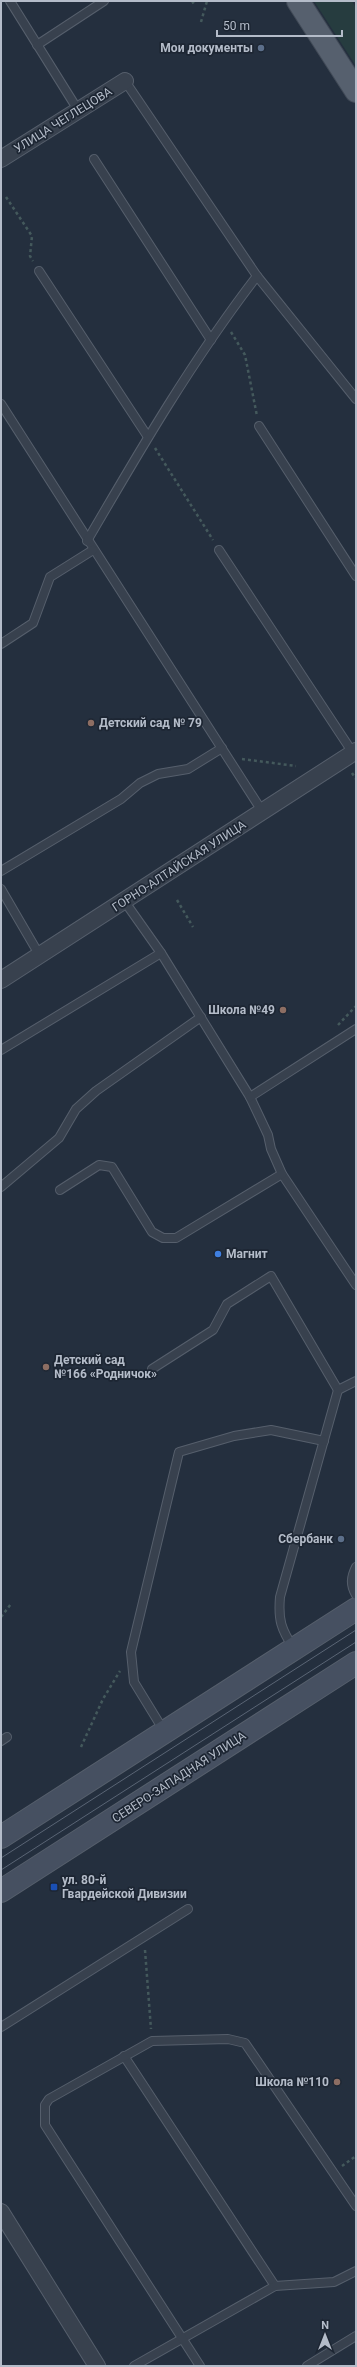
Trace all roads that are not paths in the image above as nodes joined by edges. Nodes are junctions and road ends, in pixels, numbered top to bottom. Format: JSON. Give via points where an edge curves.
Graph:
{"nodes":[{"id":1,"x":10,"y":1,"type":"edge"},
{"id":2,"x":104,"y":1,"type":"edge"},
{"id":3,"x":298,"y":1,"type":"edge"},
{"id":4,"x":37,"y":45,"type":"junction"},
{"id":5,"x":125,"y":81,"type":"joint"},
{"id":6,"x":356,"y":91,"type":"edge"},
{"id":7,"x":78,"y":110,"type":"junction"},
{"id":8,"x":1,"y":159,"type":"edge"},
{"id":9,"x":94,"y":159,"type":"dead end"},
{"id":10,"x":39,"y":271,"type":"road end"},
{"id":11,"x":257,"y":276,"type":"junction"},
{"id":12,"x":211,"y":340,"type":"junction"},
{"id":13,"x":356,"y":399,"type":"edge"},
{"id":14,"x":1,"y":404,"type":"edge"},
{"id":15,"x":259,"y":426,"type":"road end"},
{"id":16,"x":148,"y":437,"type":"junction"},
{"id":17,"x":87,"y":541,"type":"junction"},
{"id":18,"x":93,"y":550,"type":"junction"},
{"id":19,"x":219,"y":550,"type":"road end"},
{"id":20,"x":356,"y":576,"type":"edge"},
{"id":21,"x":1,"y":644,"type":"edge"},
{"id":22,"x":222,"y":748,"type":"junction"},
{"id":23,"x":354,"y":752,"type":"edge"},
{"id":24,"x":262,"y":812,"type":"junction"},
{"id":25,"x":1,"y":871,"type":"edge"},
{"id":26,"x":1,"y":889,"type":"edge"},
{"id":27,"x":125,"y":902,"type":"junction"},
{"id":28,"x":161,"y":953,"type":"junction"},
{"id":29,"x":40,"y":956,"type":"junction"},
{"id":30,"x":1,"y":980,"type":"edge"},
{"id":31,"x":201,"y":1017,"type":"junction"},
{"id":32,"x":356,"y":1029,"type":"edge"},
{"id":33,"x":1,"y":1050,"type":"edge"},
{"id":34,"x":250,"y":1097,"type":"junction"},
{"id":35,"x":282,"y":1174,"type":"junction"},
{"id":36,"x":1,"y":1187,"type":"edge"},
{"id":37,"x":60,"y":1190,"type":"dead end"},
{"id":38,"x":354,"y":1275,"type":"edge"},
{"id":39,"x":356,"y":1285,"type":"edge"},
{"id":40,"x":152,"y":1369,"type":"dead end"},
{"id":41,"x":356,"y":1381,"type":"edge"},
{"id":42,"x":338,"y":1390,"type":"junction"},
{"id":43,"x":324,"y":1441,"type":"junction"},
{"id":44,"x":356,"y":1567,"type":"edge"},
{"id":45,"x":356,"y":1595,"type":"edge"},
{"id":46,"x":356,"y":1609,"type":"edge"},
{"id":47,"x":294,"y":1649,"type":"junction"},
{"id":48,"x":356,"y":1663,"type":"edge"},
{"id":49,"x":165,"y":1732,"type":"junction"},
{"id":50,"x":1,"y":1837,"type":"edge"},
{"id":51,"x":1,"y":1891,"type":"edge"},
{"id":52,"x":188,"y":1909,"type":"dead end"},
{"id":53,"x":1,"y":2027,"type":"edge"},
{"id":54,"x":124,"y":2056,"type":"junction"},
{"id":55,"x":356,"y":2206,"type":"edge"},
{"id":56,"x":1,"y":2212,"type":"edge"},
{"id":57,"x":356,"y":2271,"type":"edge"},
{"id":58,"x":275,"y":2286,"type":"junction"},
{"id":59,"x":356,"y":2336,"type":"edge"},
{"id":60,"x":182,"y":2339,"type":"junction"},
{"id":61,"x":97,"y":2366,"type":"edge"},
{"id":62,"x":134,"y":2366,"type":"edge"},
{"id":63,"x":200,"y":2366,"type":"edge"},
{"id":64,"x":307,"y":2366,"type":"edge"}],
"edges":[{"from":1,"to":4,"type":"lane"},
{"from":2,"to":4,"type":"lane"},
{"from":3,"to":6,"type":"main road"},
{"from":4,"to":7,"type":"lane"},
{"from":5,"to":7,"type":"street","name":"УЛИЦА ЧЕГЛЕЦОВА"},
{"from":5,"to":11,"type":"lane"},
{"from":7,"to":8,"type":"street","name":"УЛИЦА ЧЕГЛЕЦОВА"},
{"from":9,"to":12,"type":"lane"},
{"from":10,"to":16,"type":"lane"},
{"from":11,"to":12,"type":"lane"},
{"from":11,"to":13,"type":"lane"},
{"from":12,"to":16,"type":"lane"},
{"from":14,"to":17,"type":"lane"},
{"from":15,"to":20,"type":"lane"},
{"from":16,"to":17,"type":"lane"},
{"from":17,"to":18,"type":"lane"},
{"from":18,"to":21,"type":"lane","via":[[50,577],[33,623]]},
{"from":18,"to":22,"type":"lane"},
{"from":19,"to":23,"type":"lane"},
{"from":22,"to":24,"type":"lane"},
{"from":22,"to":25,"type":"lane","via":[[188,769],[158,774],[140,783],[121,799]]},
{"from":23,"to":24,"type":"street","name":"ГОРНО-АЛТАЙСКАЯ УЛИЦА"},
{"from":24,"to":27,"type":"street","name":"ГОРНО-АЛТАЙСКАЯ УЛИЦА"},
{"from":26,"to":29,"type":"lane"},
{"from":27,"to":28,"type":"lane"},
{"from":27,"to":29,"type":"street","name":"ГОРНО-АЛТАЙСКАЯ УЛИЦА"},
{"from":28,"to":31,"type":"lane"},
{"from":28,"to":33,"type":"lane"},
{"from":29,"to":30,"type":"street","name":"ГОРНО-АЛТАЙСКАЯ УЛИЦА"},
{"from":31,"to":34,"type":"lane"},
{"from":31,"to":36,"type":"lane","via":[[96,1091],[76,1110],[59,1138]]},
{"from":32,"to":34,"type":"lane"},
{"from":34,"to":35,"type":"lane","via":[[268,1135]]},
{"from":35,"to":37,"type":"lane","via":[[176,1238],[163,1238],[152,1232],[112,1167],[99,1165]]},
{"from":35,"to":38,"type":"lane"},
{"from":38,"to":39,"type":"lane"},
{"from":40,"to":42,"type":"lane","via":[[213,1330],[227,1304],[271,1276]]},
{"from":41,"to":42,"type":"lane"},
{"from":42,"to":43,"type":"lane"},
{"from":43,"to":47,"type":"lane","via":[[280,1597],[278,1615],[283,1632]]},
{"from":43,"to":49,"type":"lane","via":[[271,1430],[234,1436],[179,1452],[132,1652],[134,1682]]},
{"from":44,"to":45,"type":"lane","via":[[351,1580]]},
{"from":46,"to":47,"type":"main road"},
{"from":47,"to":49,"type":"main road"},
{"from":48,"to":51,"type":"main road","name":"СЕВЕРО-ЗАПАДНАЯ УЛИЦА"},
{"from":49,"to":50,"type":"main road"},
{"from":52,"to":53,"type":"lane"},
{"from":54,"to":55,"type":"lane","via":[[152,2041],[228,2039],[245,2043]]},
{"from":54,"to":58,"type":"lane"},
{"from":54,"to":60,"type":"lane","via":[[49,2098],[44,2105],[45,2125]]},
{"from":56,"to":61,"type":"street"},
{"from":57,"to":58,"type":"lane","via":[[334,2282]]},
{"from":58,"to":60,"type":"lane"},
{"from":59,"to":64,"type":"lane"},
{"from":60,"to":62,"type":"lane"},
{"from":60,"to":63,"type":"lane"}]}
